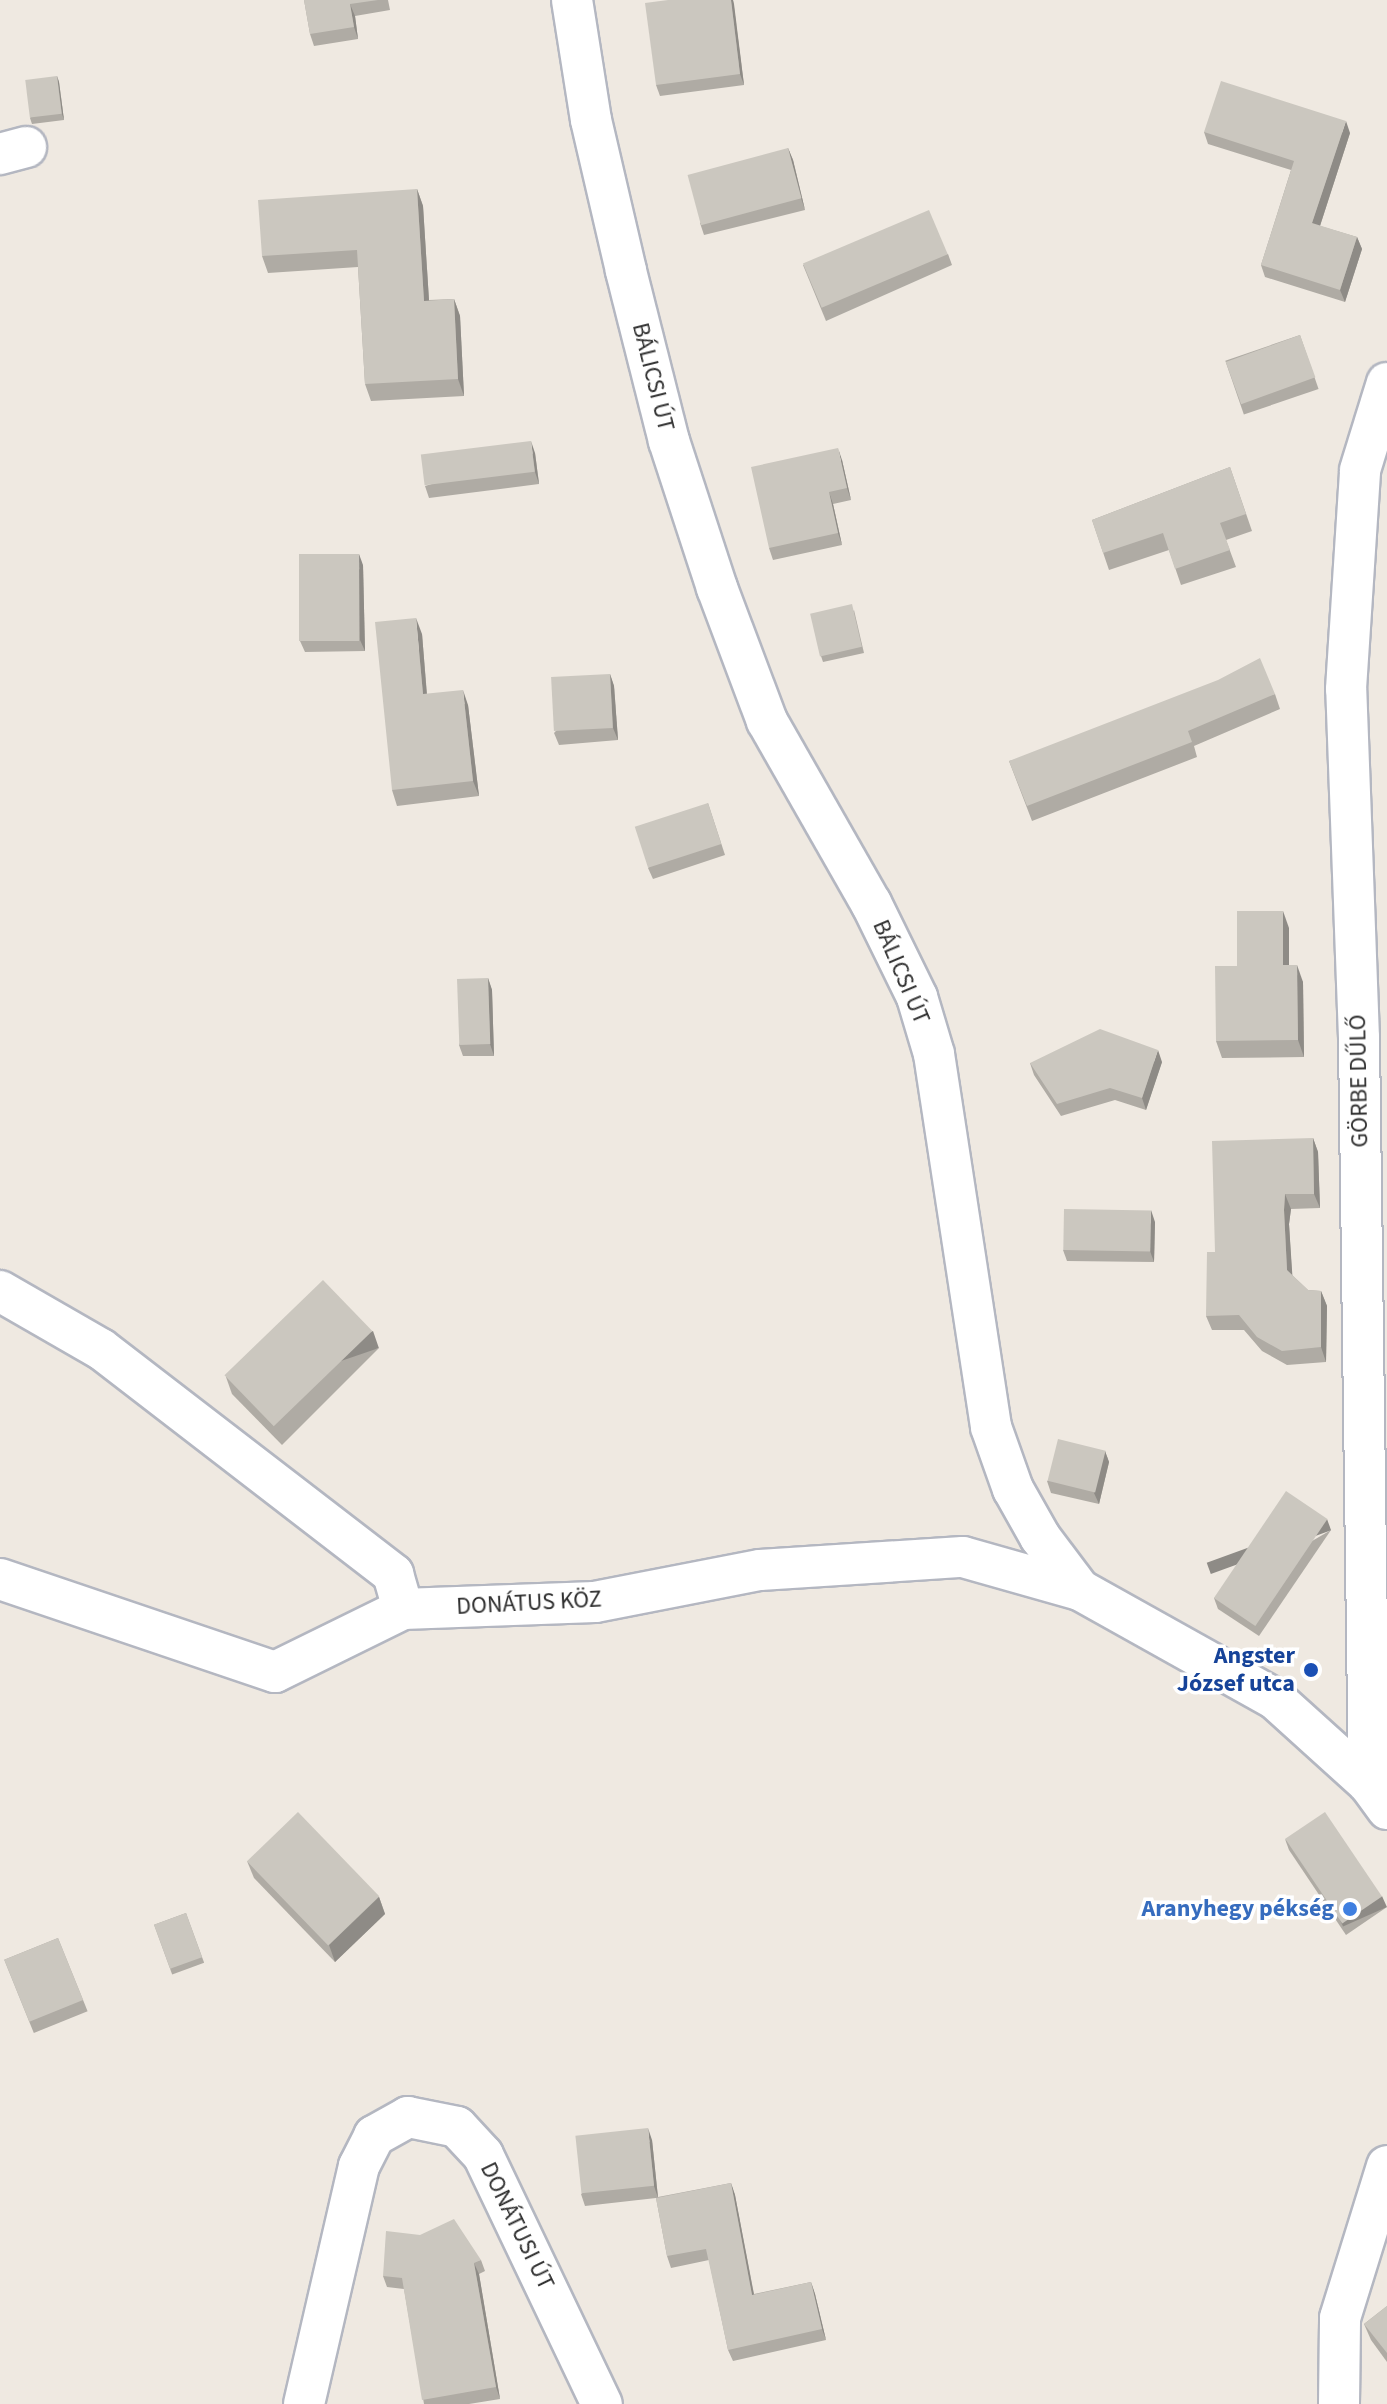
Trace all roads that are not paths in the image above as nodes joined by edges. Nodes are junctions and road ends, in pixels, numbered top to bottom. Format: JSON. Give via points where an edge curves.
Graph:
{"nodes":[{"id":1,"x":572,"y":0,"type":"edge"},
{"id":2,"x":1387,"y":383,"type":"edge"},
{"id":3,"x":0,"y":1291,"type":"edge"},
{"id":4,"x":0,"y":1579,"type":"edge"},
{"id":5,"x":1080,"y":1590,"type":"junction"},
{"id":6,"x":403,"y":1609,"type":"junction"},
{"id":7,"x":1378,"y":1797,"type":"edge"},
{"id":8,"x":1387,"y":2166,"type":"edge"},
{"id":9,"x":304,"y":2404,"type":"edge"},
{"id":10,"x":602,"y":2404,"type":"edge"},
{"id":11,"x":1339,"y":2404,"type":"edge"}],
"edges":[{"from":1,"to":5,"type":"street","name":"BÁLICSI ÚT","via":[[591,120],[669,441],[767,721],[871,903],[917,997],[934,1054],[991,1427],[1013,1489],[1040,1537]]},
{"from":2,"to":7,"type":"street","name":"GÖRBE DŰLŐ","via":[[1360,470],[1346,689]]},
{"from":3,"to":6,"type":"street","via":[[101,1349],[393,1574]]},
{"from":4,"to":6,"type":"street","name":"DONÁTUS KÖZ","via":[[275,1672]]},
{"from":5,"to":6,"type":"street","name":"DONÁTUS KÖZ","via":[[963,1557],[760,1570],[595,1602]]},
{"from":5,"to":7,"type":"street","name":"BÁLICSI ÚT","via":[[1275,1699]]},
{"from":8,"to":11,"type":"street","via":[[1340,2318]]},
{"from":9,"to":10,"type":"street","name":"DONÁTUSI ÚT","via":[[359,2166],[374,2136],[408,2117],[424,2117],[457,2127],[483,2155]]}]}
